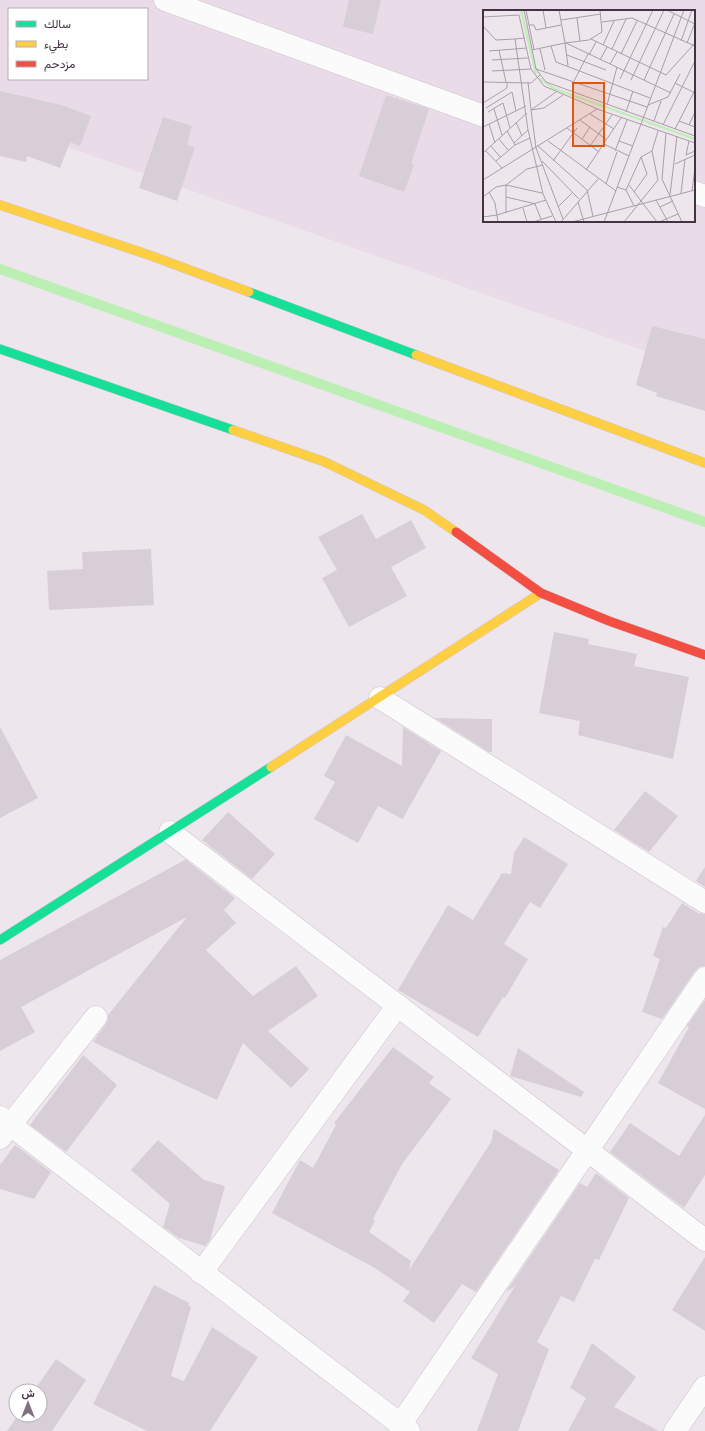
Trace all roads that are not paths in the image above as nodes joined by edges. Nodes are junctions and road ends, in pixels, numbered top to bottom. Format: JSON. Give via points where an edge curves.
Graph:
{"nodes":[{"id":1,"x":165,"y":0,"type":"edge"},
{"id":2,"x":483,"y":116,"type":"edge"},
{"id":3,"x":695,"y":192,"type":"edge"},
{"id":4,"x":705,"y":196,"type":"edge"},
{"id":5,"x":0,"y":205,"type":"edge"},
{"id":6,"x":0,"y":349,"type":"edge"},
{"id":7,"x":705,"y":463,"type":"edge"},
{"id":8,"x":541,"y":593,"type":"junction"},
{"id":9,"x":705,"y":655,"type":"edge"},
{"id":10,"x":380,"y":698,"type":"junction"},
{"id":11,"x":170,"y":832,"type":"junction"},
{"id":12,"x":705,"y":902,"type":"edge"},
{"id":13,"x":0,"y":940,"type":"edge"},
{"id":14,"x":705,"y":978,"type":"edge"},
{"id":15,"x":398,"y":1005,"type":"junction"},
{"id":16,"x":96,"y":1017,"type":"dead end"},
{"id":17,"x":3,"y":1126,"type":"edge"},
{"id":18,"x":588,"y":1150,"type":"junction"},
{"id":19,"x":705,"y":1240,"type":"edge"},
{"id":20,"x":201,"y":1273,"type":"junction"},
{"id":21,"x":705,"y":1387,"type":"edge"},
{"id":22,"x":404,"y":1428,"type":"edge"},
{"id":23,"x":675,"y":1431,"type":"edge"}],
"edges":[{"from":1,"to":2,"type":"street"},
{"from":3,"to":4,"type":"street"},
{"from":5,"to":7,"type":"street","via":[[149,255]]},
{"from":6,"to":8,"type":"street","via":[[325,462],[424,510]]},
{"from":8,"to":9,"type":"street","via":[[609,621]]},
{"from":8,"to":10,"type":"street"},
{"from":10,"to":11,"type":"street"},
{"from":10,"to":12,"type":"street"},
{"from":11,"to":13,"type":"street"},
{"from":11,"to":15,"type":"street"},
{"from":14,"to":18,"type":"street"},
{"from":15,"to":18,"type":"street"},
{"from":15,"to":20,"type":"street"},
{"from":16,"to":17,"type":"street"},
{"from":17,"to":20,"type":"street"},
{"from":18,"to":19,"type":"street"},
{"from":18,"to":22,"type":"street"},
{"from":20,"to":22,"type":"street"},
{"from":21,"to":23,"type":"street"}]}
